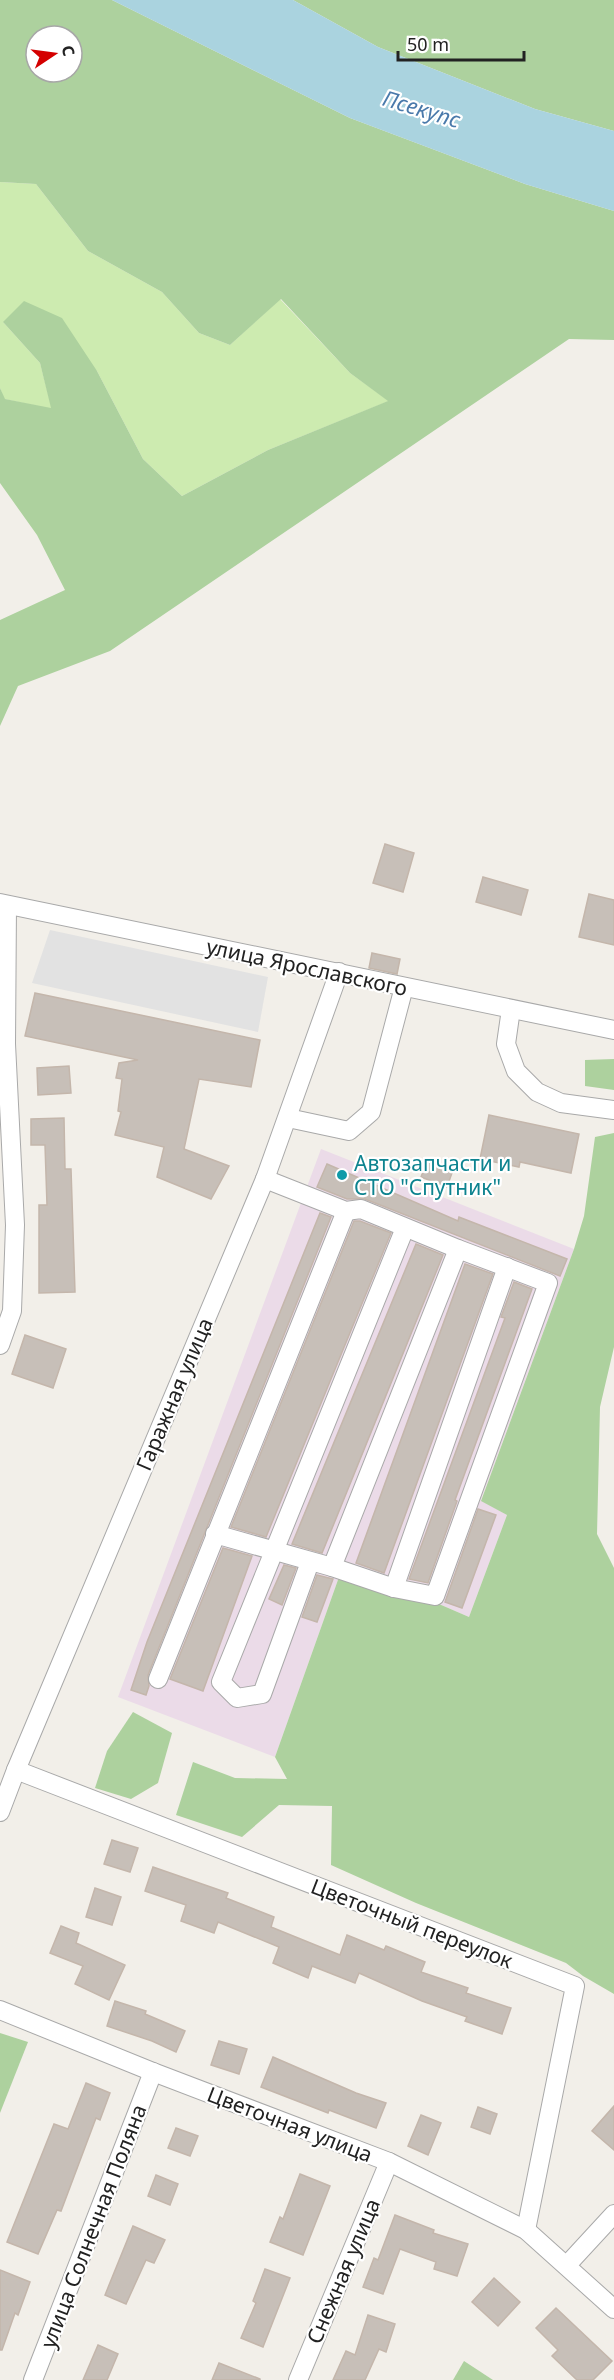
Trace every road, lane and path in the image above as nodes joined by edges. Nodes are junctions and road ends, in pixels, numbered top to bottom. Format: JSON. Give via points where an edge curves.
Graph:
{"nodes":[{"id":1,"x":3,"y":904,"type":"edge"},
{"id":2,"x":339,"y":972,"type":"junction"},
{"id":3,"x":404,"y":987,"type":"junction"},
{"id":4,"x":511,"y":1009,"type":"junction"},
{"id":5,"x":614,"y":1030,"type":"edge"},
{"id":6,"x":614,"y":1110,"type":"edge"},
{"id":7,"x":288,"y":1118,"type":"junction"},
{"id":8,"x":265,"y":1179,"type":"junction"},
{"id":9,"x":346,"y":1211,"type":"junction"},
{"id":10,"x":8,"y":1223,"type":"edge"},
{"id":11,"x":405,"y":1228,"type":"junction"},
{"id":12,"x":458,"y":1249,"type":"junction"},
{"id":13,"x":507,"y":1267,"type":"junction"},
{"id":14,"x":0,"y":1345,"type":"edge"},
{"id":15,"x":215,"y":1534,"type":"junction"},
{"id":16,"x":274,"y":1552,"type":"junction"},
{"id":17,"x":310,"y":1562,"type":"junction"},
{"id":18,"x":332,"y":1567,"type":"junction"},
{"id":19,"x":394,"y":1588,"type":"junction"},
{"id":20,"x":158,"y":1679,"type":"dead end"},
{"id":21,"x":16,"y":1770,"type":"junction"},
{"id":22,"x":0,"y":1812,"type":"edge"},
{"id":23,"x":0,"y":2010,"type":"edge"},
{"id":24,"x":153,"y":2072,"type":"junction"},
{"id":25,"x":389,"y":2162,"type":"junction"},
{"id":26,"x":614,"y":2214,"type":"edge"},
{"id":27,"x":525,"y":2230,"type":"junction"},
{"id":28,"x":567,"y":2265,"type":"junction"},
{"id":29,"x":614,"y":2309,"type":"edge"},
{"id":30,"x":33,"y":2380,"type":"edge"},
{"id":31,"x":298,"y":2380,"type":"edge"}],
"edges":[{"from":1,"to":2,"type":"street","name":"улица Ярославского"},
{"from":1,"to":10,"type":"street"},
{"from":2,"to":3,"type":"street","name":"улица Ярославского"},
{"from":2,"to":7,"type":"street","name":"Гаражная улица"},
{"from":3,"to":4,"type":"street","name":"улица Ярославского"},
{"from":3,"to":7,"type":"street","via":[[371,1112],[349,1131]]},
{"from":4,"to":5,"type":"street","name":"улица Ярославского"},
{"from":4,"to":6,"type":"street","via":[[506,1044],[516,1071],[537,1092],[561,1103]]},
{"from":7,"to":8,"type":"street","name":"Гаражная улица"},
{"from":8,"to":9,"type":"street"},
{"from":8,"to":21,"type":"street","name":"Гаражная улица"},
{"from":9,"to":11,"type":"street","via":[[361,1209]]},
{"from":9,"to":15,"type":"street"},
{"from":10,"to":14,"type":"street","via":[[12,1311]]},
{"from":11,"to":12,"type":"street"},
{"from":11,"to":16,"type":"street"},
{"from":12,"to":13,"type":"street"},
{"from":12,"to":18,"type":"street"},
{"from":13,"to":19,"type":"street"},
{"from":13,"to":19,"type":"street","via":[[548,1283],[435,1596]]},
{"from":15,"to":16,"type":"street"},
{"from":15,"to":20,"type":"street"},
{"from":16,"to":17,"type":"street"},
{"from":16,"to":17,"type":"street","via":[[221,1682],[237,1698],[262,1694]]},
{"from":17,"to":18,"type":"street"},
{"from":18,"to":19,"type":"street"},
{"from":21,"to":22,"type":"street","name":"Гаражная улица"},
{"from":21,"to":27,"type":"street","name":"Цветочный переулок","via":[[575,1986]]},
{"from":23,"to":24,"type":"street","name":"Цветочная улица"},
{"from":24,"to":25,"type":"street","name":"Цветочная улица"},
{"from":24,"to":30,"type":"street","name":"улица Солнечная Поляна"},
{"from":25,"to":27,"type":"street","name":"Цветочная улица"},
{"from":25,"to":31,"type":"street","name":"Снежная улица"},
{"from":26,"to":28,"type":"street"},
{"from":27,"to":28,"type":"street","name":"Цветочная улица"},
{"from":28,"to":29,"type":"street","name":"Цветочная улица"}]}
